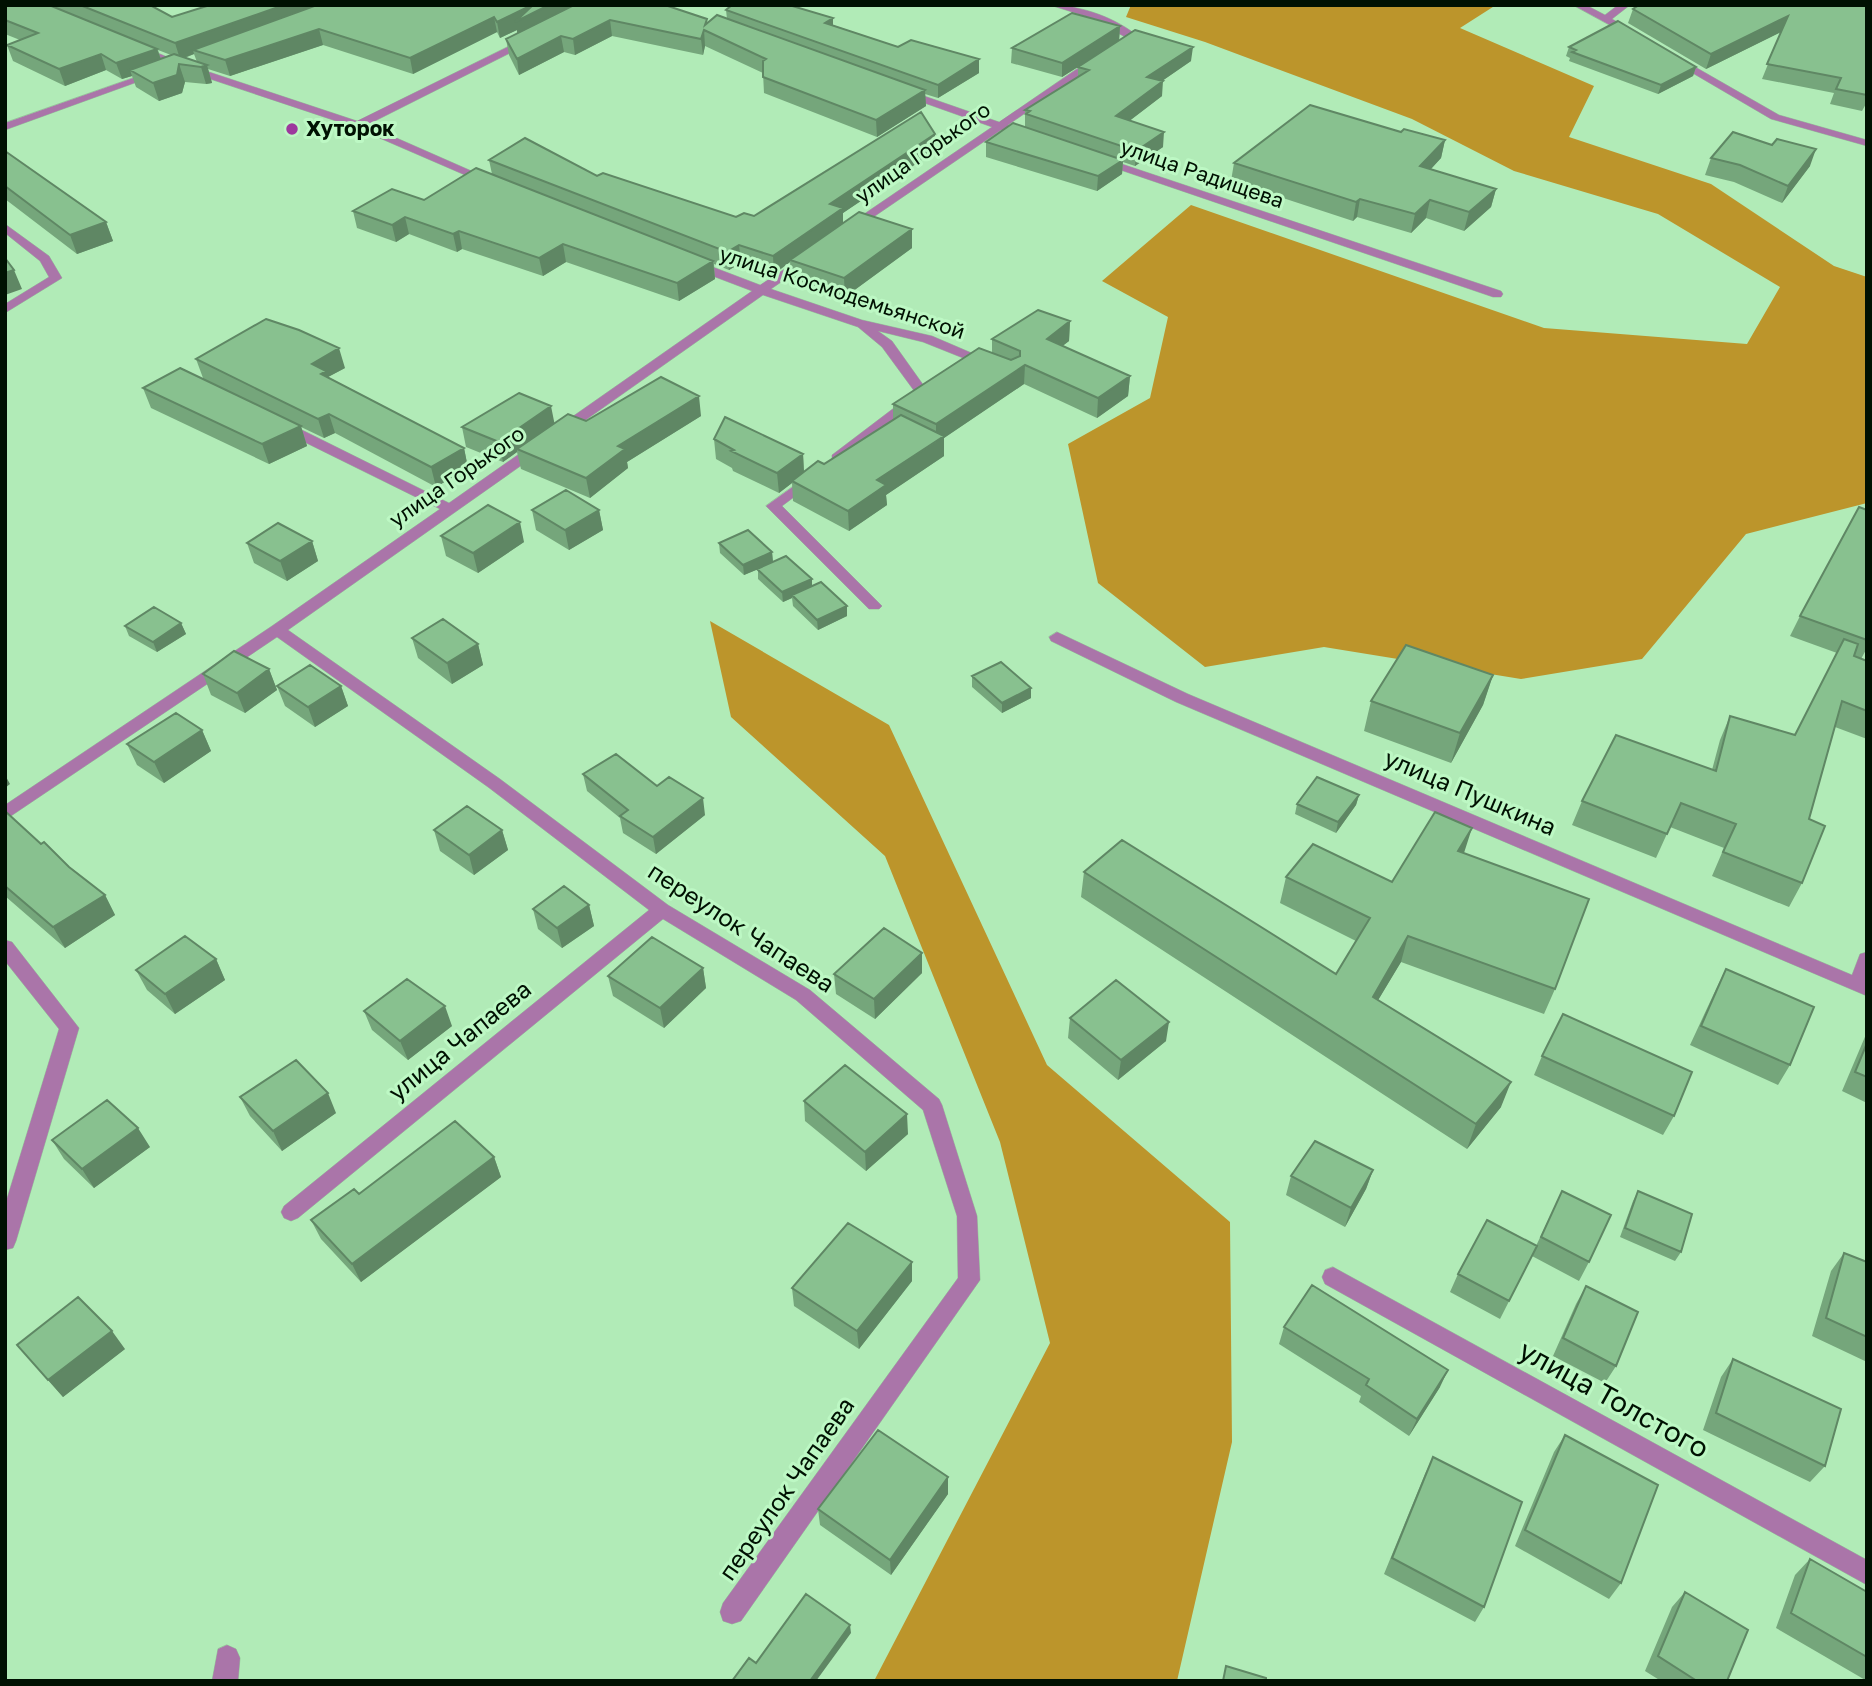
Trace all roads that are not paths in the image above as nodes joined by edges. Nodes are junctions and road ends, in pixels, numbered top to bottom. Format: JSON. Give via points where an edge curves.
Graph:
{"nodes":[{"id":1,"x":1055,"y":5,"type":"edge"},
{"id":2,"x":1578,"y":5,"type":"edge"},
{"id":3,"x":1625,"y":5,"type":"edge"},
{"id":4,"x":1607,"y":18,"type":"junction"},
{"id":5,"x":537,"y":35,"type":"edge"},
{"id":6,"x":1649,"y":43,"type":"edge"},
{"id":7,"x":130,"y":46,"type":"edge"},
{"id":8,"x":1660,"y":50,"type":"edge"},
{"id":9,"x":203,"y":57,"type":"edge"},
{"id":10,"x":178,"y":65,"type":"junction"},
{"id":11,"x":893,"y":89,"type":"edge"},
{"id":12,"x":358,"y":125,"type":"junction"},
{"id":13,"x":5,"y":127,"type":"edge"},
{"id":14,"x":1004,"y":128,"type":"junction"},
{"id":15,"x":1867,"y":143,"type":"edge"},
{"id":16,"x":1090,"y":156,"type":"edge"},
{"id":17,"x":494,"y":184,"type":"edge"},
{"id":18,"x":5,"y":227,"type":"edge"},
{"id":19,"x":840,"y":236,"type":"edge"},
{"id":20,"x":817,"y":251,"type":"edge"},
{"id":21,"x":685,"y":260,"type":"edge"},
{"id":22,"x":761,"y":290,"type":"junction"},
{"id":23,"x":1497,"y":294,"type":"dead end"},
{"id":24,"x":5,"y":309,"type":"edge"},
{"id":25,"x":858,"y":323,"type":"junction"},
{"id":26,"x":999,"y":368,"type":"edge"},
{"id":27,"x":266,"y":418,"type":"edge"},
{"id":28,"x":449,"y":508,"type":"junction"},
{"id":29,"x":874,"y":606,"type":"dead end"},
{"id":30,"x":277,"y":630,"type":"junction"},
{"id":31,"x":1057,"y":637,"type":"dead end"},
{"id":32,"x":5,"y":814,"type":"edge"},
{"id":33,"x":662,"y":911,"type":"junction"},
{"id":34,"x":5,"y":947,"type":"edge"},
{"id":35,"x":1867,"y":960,"type":"edge"},
{"id":36,"x":1862,"y":987,"type":"edge"},
{"id":37,"x":291,"y":1212,"type":"dead end"},
{"id":38,"x":5,"y":1241,"type":"edge"},
{"id":39,"x":1333,"y":1278,"type":"dead end"},
{"id":40,"x":1867,"y":1573,"type":"edge"},
{"id":41,"x":732,"y":1612,"type":"dead end"}],
"edges":[{"from":1,"to":14,"type":"street","name":"улица Горького","via":[[1091,15],[1135,38]]},
{"from":2,"to":4,"type":"street"},
{"from":3,"to":4,"type":"street"},
{"from":4,"to":6,"type":"street"},
{"from":5,"to":12,"type":"street"},
{"from":7,"to":10,"type":"street"},
{"from":8,"to":15,"type":"street","via":[[1775,117]]},
{"from":9,"to":10,"type":"street"},
{"from":10,"to":12,"type":"street"},
{"from":10,"to":13,"type":"street"},
{"from":11,"to":14,"type":"street"},
{"from":12,"to":17,"type":"street"},
{"from":14,"to":19,"type":"street","name":"улица Горького"},
{"from":16,"to":23,"type":"street","name":"улица Радищева"},
{"from":18,"to":24,"type":"street","via":[[45,259],[56,278]]},
{"from":20,"to":22,"type":"street","name":"улица Горького"},
{"from":21,"to":22,"type":"street","name":"улица Космодемьянской"},
{"from":22,"to":25,"type":"street","name":"улица Космодемьянской"},
{"from":22,"to":28,"type":"street","name":"улица Горького"},
{"from":25,"to":26,"type":"street","name":"улица Космодемьянской","via":[[927,339]]},
{"from":25,"to":29,"type":"street","via":[[887,344],[922,393],[774,506]]},
{"from":27,"to":28,"type":"street"},
{"from":28,"to":30,"type":"street","name":"улица Горького"},
{"from":30,"to":32,"type":"street","name":"улица Горького"},
{"from":30,"to":33,"type":"street","name":"переулок Чапаева","via":[[494,783]]},
{"from":31,"to":36,"type":"street","name":"улица Пушкина","via":[[1182,698]]},
{"from":33,"to":37,"type":"street","name":"улица Чапаева"},
{"from":33,"to":41,"type":"street","name":"переулок Чапаева","via":[[803,995],[932,1105],[967,1216],[968,1280]]},
{"from":34,"to":38,"type":"street","via":[[69,1028]]},
{"from":35,"to":36,"type":"street"},
{"from":39,"to":40,"type":"street","name":"улица Толстого"}]}
